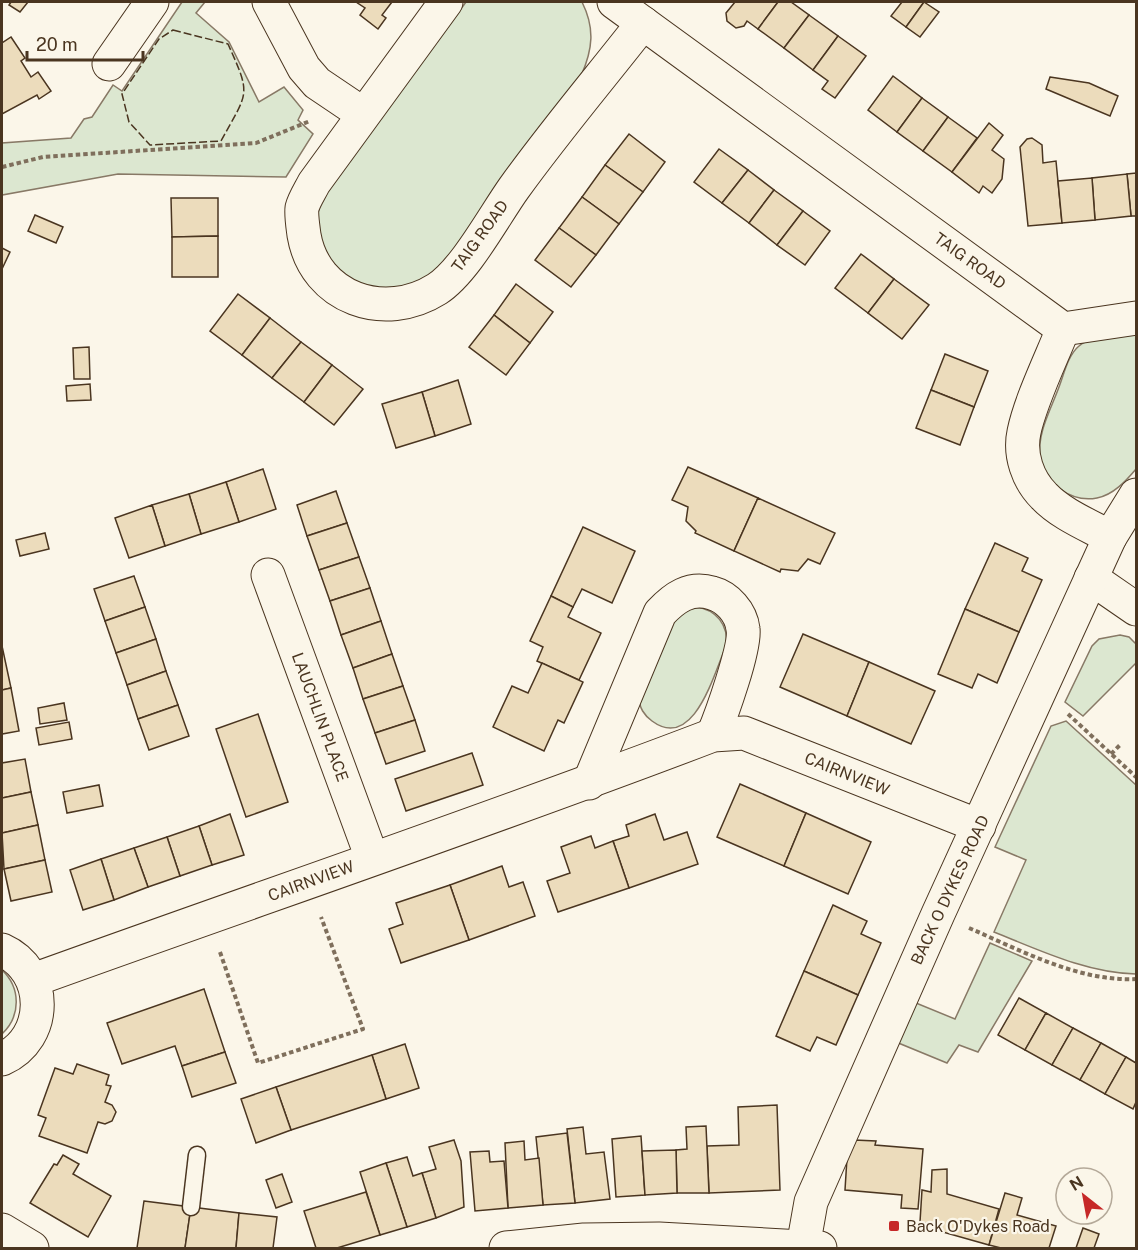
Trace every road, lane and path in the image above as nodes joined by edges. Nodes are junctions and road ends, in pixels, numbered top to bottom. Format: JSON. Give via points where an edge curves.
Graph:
{"nodes":[{"id":1,"x":152,"y":2,"type":"edge"},
{"id":2,"x":269,"y":2,"type":"edge"},
{"id":3,"x":446,"y":2,"type":"edge"},
{"id":4,"x":614,"y":2,"type":"edge"},
{"id":5,"x":643,"y":23,"type":"junction"},
{"id":6,"x":109,"y":64,"type":"dead end"},
{"id":7,"x":333,"y":96,"type":"junction"},
{"id":8,"x":363,"y":114,"type":"junction"},
{"id":9,"x":2,"y":167,"type":"edge"},
{"id":10,"x":1137,"y":318,"type":"edge"},
{"id":11,"x":1063,"y":329,"type":"junction"},
{"id":12,"x":1137,"y":495,"type":"edge"},
{"id":13,"x":1110,"y":537,"type":"junction"},
{"id":14,"x":268,"y":575,"type":"dead end"},
{"id":15,"x":1091,"y":578,"type":"junction"},
{"id":16,"x":1137,"y":609,"type":"edge"},
{"id":17,"x":1041,"y":689,"type":"junction"},
{"id":18,"x":713,"y":735,"type":"junction"},
{"id":19,"x":1120,"y":745,"type":"dead end"},
{"id":20,"x":1111,"y":754,"type":"junction"},
{"id":21,"x":1137,"y":777,"type":"edge"},
{"id":22,"x":589,"y":783,"type":"junction"},
{"id":23,"x":979,"y":826,"type":"junction"},
{"id":24,"x":372,"y":858,"type":"junction"},
{"id":25,"x":308,"y":882,"type":"junction"},
{"id":26,"x":938,"y":914,"type":"junction"},
{"id":27,"x":208,"y":917,"type":"junction"},
{"id":28,"x":2,"y":950,"type":"edge"},
{"id":29,"x":1137,"y":979,"type":"edge"},
{"id":30,"x":33,"y":980,"type":"junction"},
{"id":31,"x":2,"y":1059,"type":"edge"},
{"id":32,"x":197,"y":1155,"type":"dead end"},
{"id":33,"x":191,"y":1207,"type":"dead end"},
{"id":34,"x":2,"y":1230,"type":"edge"},
{"id":35,"x":32,"y":1248,"type":"edge"},
{"id":36,"x":506,"y":1248,"type":"edge"},
{"id":37,"x":812,"y":1248,"type":"edge"}],
"edges":[{"from":1,"to":6,"type":"street"},
{"from":2,"to":7,"type":"street","via":[[304,68]]},
{"from":3,"to":8,"type":"street","name":"TAIG ROAD"},
{"from":4,"to":5,"type":"street","name":"TAIG ROAD"},
{"from":5,"to":8,"type":"street","name":"TAIG ROAD","via":[[514,187],[457,270],[440,287],[419,299],[392,305],[359,301],[334,289],[307,251],[302,208],[314,183]]},
{"from":5,"to":11,"type":"street","name":"TAIG ROAD"},
{"from":7,"to":8,"type":"street"},
{"from":7,"to":9,"type":"path","via":[[309,123],[256,142],[43,157]]},
{"from":10,"to":11,"type":"street"},
{"from":11,"to":13,"type":"street","via":[[1023,433],[1024,459],[1032,481],[1044,497]]},
{"from":12,"to":13,"type":"street","name":"BACK O DYKES ROAD"},
{"from":13,"to":15,"type":"street","name":"BACK O DYKES ROAD"},
{"from":14,"to":24,"type":"street","name":"LAUCHLIN PLACE"},
{"from":15,"to":16,"type":"street"},
{"from":15,"to":17,"type":"street","name":"BACK O DYKES ROAD"},
{"from":17,"to":20,"type":"path"},
{"from":17,"to":23,"type":"street","name":"BACK O DYKES ROAD"},
{"from":18,"to":22,"type":"street","name":"CAIRNVIEW"},
{"from":18,"to":22,"type":"street","via":[[725,706],[744,630],[730,603],[718,594],[690,592],[675,597],[660,613]]},
{"from":18,"to":23,"type":"street","name":"CAIRNVIEW","via":[[744,733]]},
{"from":19,"to":20,"type":"path"},
{"from":20,"to":21,"type":"path"},
{"from":22,"to":24,"type":"street","name":"CAIRNVIEW"},
{"from":23,"to":26,"type":"street","name":"BACK O DYKES ROAD"},
{"from":24,"to":25,"type":"street","name":"CAIRNVIEW"},
{"from":25,"to":27,"type":"street","name":"CAIRNVIEW"},
{"from":25,"to":27,"type":"path","via":[[363,1029],[258,1062]]},
{"from":26,"to":29,"type":"path","via":[[1063,967],[1099,976]]},
{"from":26,"to":37,"type":"street","name":"BACK O DYKES ROAD","via":[[811,1202]]},
{"from":27,"to":30,"type":"street","name":"CAIRNVIEW"},
{"from":28,"to":30,"type":"street","via":[[23,965]]},
{"from":30,"to":31,"type":"street","via":[[38,1001],[36,1022],[26,1041]]},
{"from":32,"to":33,"type":"lane"},
{"from":34,"to":35,"type":"street"},
{"from":36,"to":37,"type":"street","via":[[584,1240],[659,1239]]}]}
